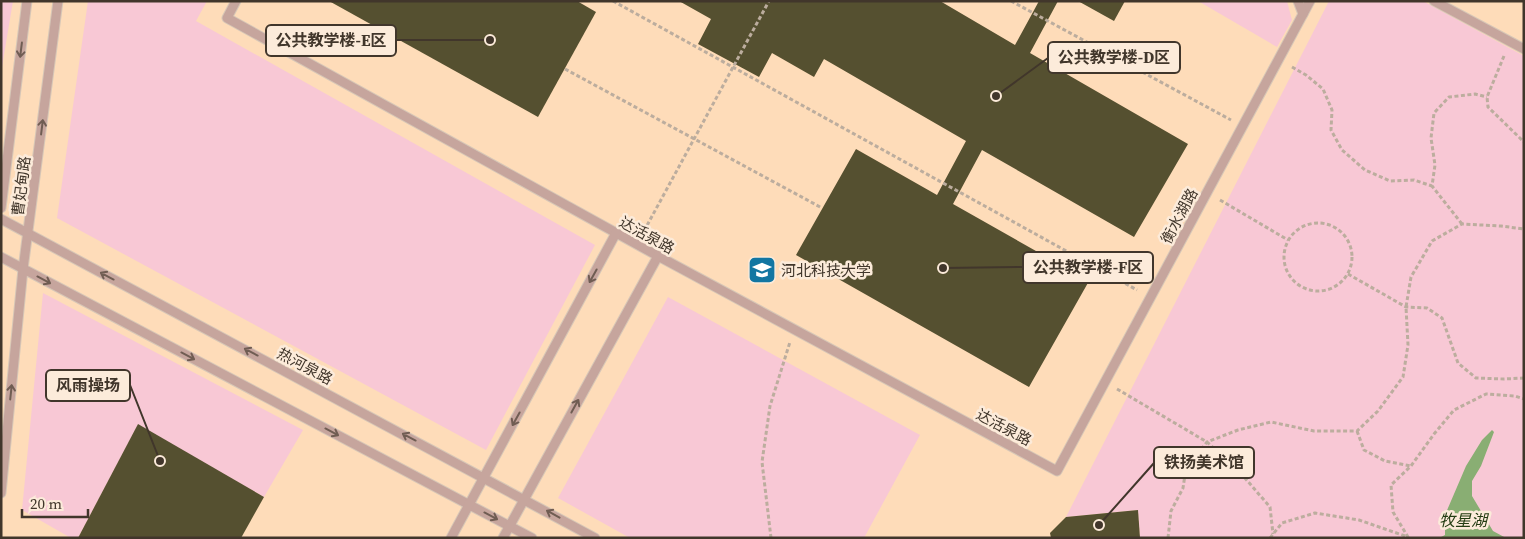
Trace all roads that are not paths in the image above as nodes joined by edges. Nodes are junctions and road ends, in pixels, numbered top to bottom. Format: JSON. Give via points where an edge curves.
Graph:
{"nodes":[{"id":1,"x":27,"y":1,"type":"edge"},
{"id":2,"x":58,"y":1,"type":"edge"},
{"id":3,"x":236,"y":1,"type":"edge"},
{"id":4,"x":1298,"y":1,"type":"edge"},
{"id":5,"x":1310,"y":1,"type":"edge"},
{"id":6,"x":1434,"y":1,"type":"edge"},
{"id":7,"x":1303,"y":14,"type":"junction"},
{"id":8,"x":1524,"y":48,"type":"edge"},
{"id":9,"x":1,"y":208,"type":"edge"},
{"id":10,"x":1,"y":219,"type":"edge"},
{"id":11,"x":28,"y":233,"type":"junction"},
{"id":12,"x":616,"y":234,"type":"junction"},
{"id":13,"x":658,"y":256,"type":"junction"},
{"id":14,"x":1,"y":257,"type":"edge"},
{"id":15,"x":23,"y":269,"type":"junction"},
{"id":16,"x":1057,"y":471,"type":"joint"},
{"id":17,"x":484,"y":477,"type":"junction"},
{"id":18,"x":1,"y":493,"type":"edge"},
{"id":19,"x":525,"y":499,"type":"junction"},
{"id":20,"x":470,"y":504,"type":"junction"},
{"id":21,"x":510,"y":526,"type":"junction"},
{"id":22,"x":451,"y":538,"type":"edge"},
{"id":23,"x":503,"y":538,"type":"edge"},
{"id":24,"x":532,"y":538,"type":"edge"},
{"id":25,"x":595,"y":538,"type":"edge"}],
"edges":[{"from":1,"to":9,"type":"lane","name":"曹妃甸路","one_way":true},
{"from":11,"to":2,"type":"lane","name":"曹妃甸路","one_way":true},
{"from":3,"to":12,"type":"lane","name":"达活泉路","via":[[227,18]]},
{"from":4,"to":7,"type":"lane"},
{"from":5,"to":7,"type":"lane","name":"衡水湖路"},
{"from":6,"to":8,"type":"lane"},
{"from":7,"to":16,"type":"lane","name":"衡水湖路"},
{"from":10,"to":11,"type":"lane","name":"热河泉路"},
{"from":11,"to":15,"type":"lane","name":"曹妃甸路"},
{"from":17,"to":11,"type":"lane","name":"热河泉路","one_way":true},
{"from":12,"to":13,"type":"lane","name":"达活泉路"},
{"from":12,"to":17,"type":"lane","one_way":true},
{"from":13,"to":16,"type":"lane","name":"达活泉路"},
{"from":19,"to":13,"type":"lane","one_way":true},
{"from":14,"to":15,"type":"lane"},
{"from":18,"to":15,"type":"lane","name":"曹妃甸路","one_way":true},
{"from":15,"to":20,"type":"lane","one_way":true},
{"from":17,"to":19,"type":"lane","name":"热河泉路"},
{"from":17,"to":20,"type":"lane"},
{"from":19,"to":21,"type":"lane"},
{"from":25,"to":19,"type":"lane","name":"热河泉路","one_way":true},
{"from":20,"to":21,"type":"lane","one_way":true},
{"from":20,"to":22,"type":"lane"},
{"from":21,"to":23,"type":"lane"},
{"from":21,"to":24,"type":"lane"}]}
